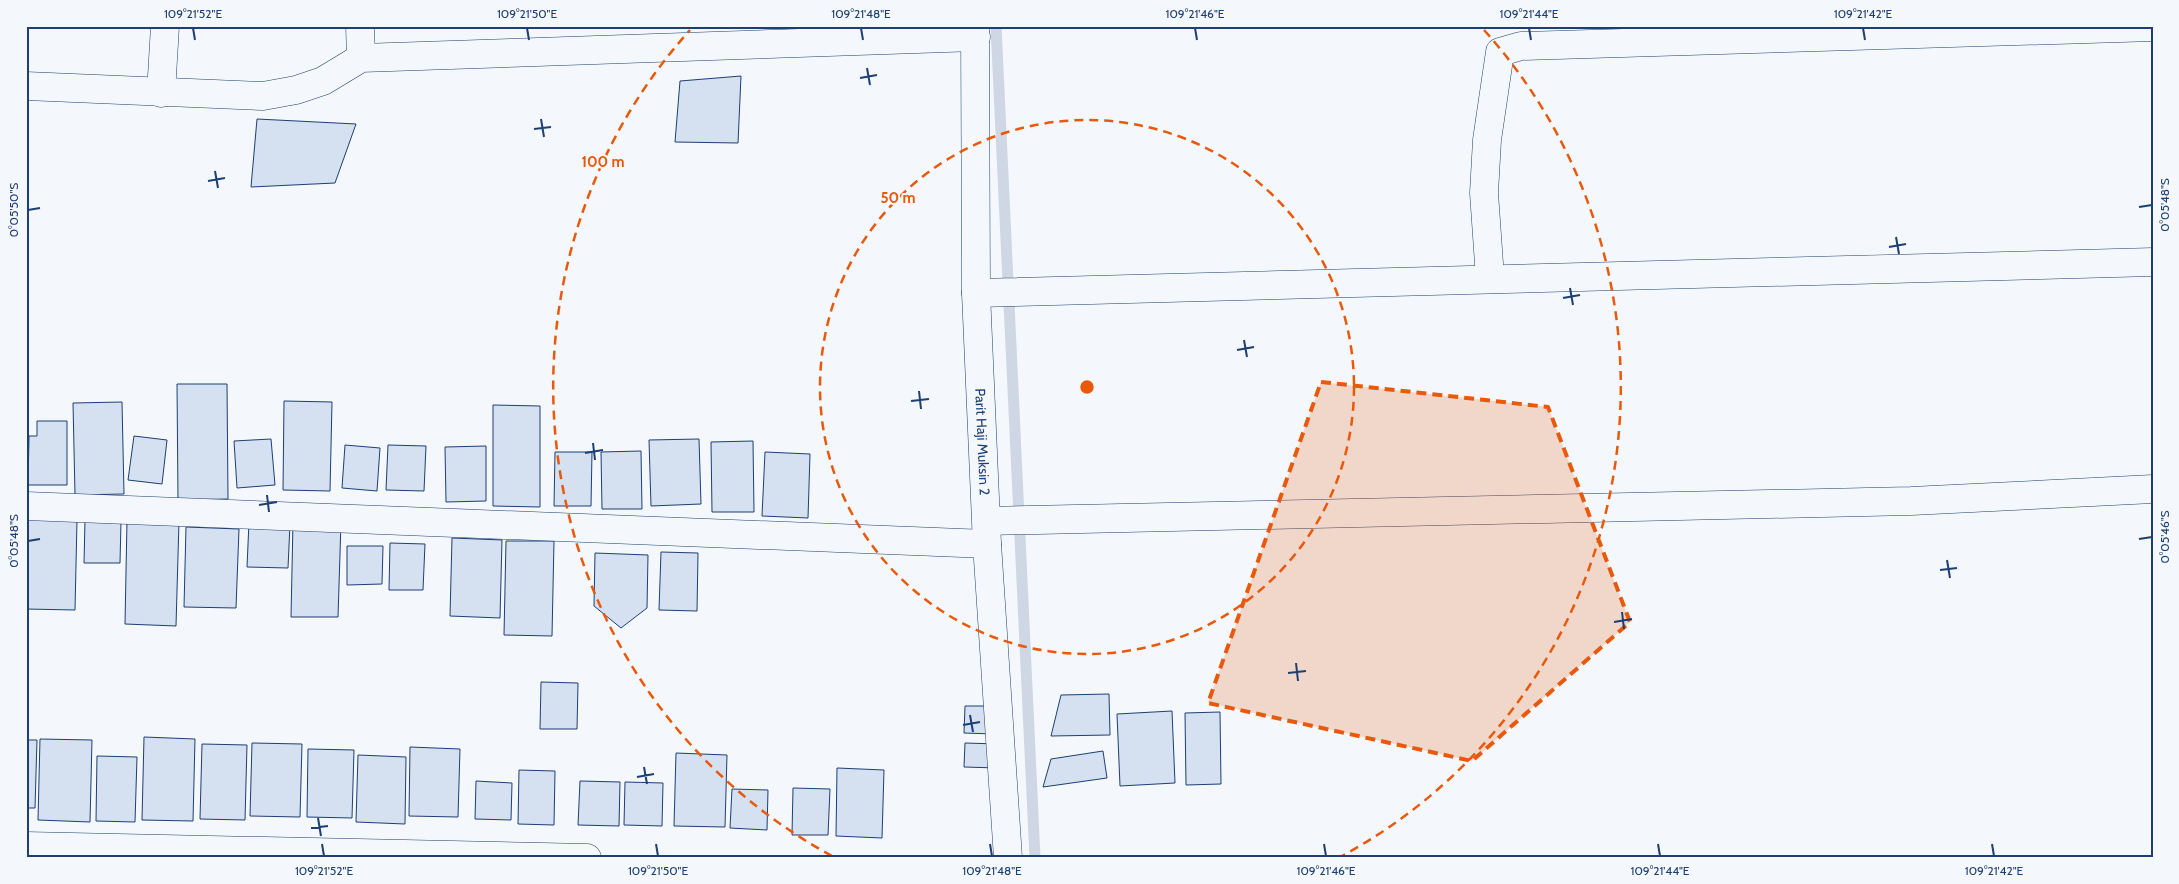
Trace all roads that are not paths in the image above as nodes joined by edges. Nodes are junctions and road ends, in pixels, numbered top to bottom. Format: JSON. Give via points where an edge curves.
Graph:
{"nodes":[{"id":1,"x":165,"y":26,"type":"edge"},
{"id":2,"x":360,"y":26,"type":"edge"},
{"id":3,"x":2153,"y":27,"type":"edge"},
{"id":4,"x":976,"y":32,"type":"edge"},
{"id":5,"x":361,"y":58,"type":"junction"},
{"id":6,"x":26,"y":86,"type":"edge"},
{"id":7,"x":161,"y":93,"type":"junction"},
{"id":8,"x":2153,"y":262,"type":"edge"},
{"id":9,"x":1490,"y":278,"type":"junction"},
{"id":10,"x":976,"y":293,"type":"junction"},
{"id":11,"x":2153,"y":489,"type":"edge"},
{"id":12,"x":26,"y":506,"type":"edge"},
{"id":13,"x":987,"y":533,"type":"junction"},
{"id":14,"x":26,"y":846,"type":"edge"},
{"id":15,"x":587,"y":858,"type":"edge"},
{"id":16,"x":1008,"y":858,"type":"edge"}],
"edges":[{"from":1,"to":7,"type":"street"},
{"from":2,"to":5,"type":"street"},
{"from":3,"to":9,"type":"street","via":[[1521,46],[1500,52],[1484,193]]},
{"from":4,"to":5,"type":"street"},
{"from":4,"to":10,"type":"street","name":"Parit Haji Muksin 2"},
{"from":5,"to":7,"type":"street","via":[[323,81],[263,96]]},
{"from":6,"to":7,"type":"street"},
{"from":8,"to":9,"type":"street"},
{"from":9,"to":10,"type":"street"},
{"from":10,"to":13,"type":"street","name":"Parit Haji Muksin 2"},
{"from":11,"to":13,"type":"street","via":[[1912,501]]},
{"from":12,"to":13,"type":"street"},
{"from":13,"to":16,"type":"street","name":"Parit Haji Muksin 2"},
{"from":14,"to":15,"type":"street"}]}
